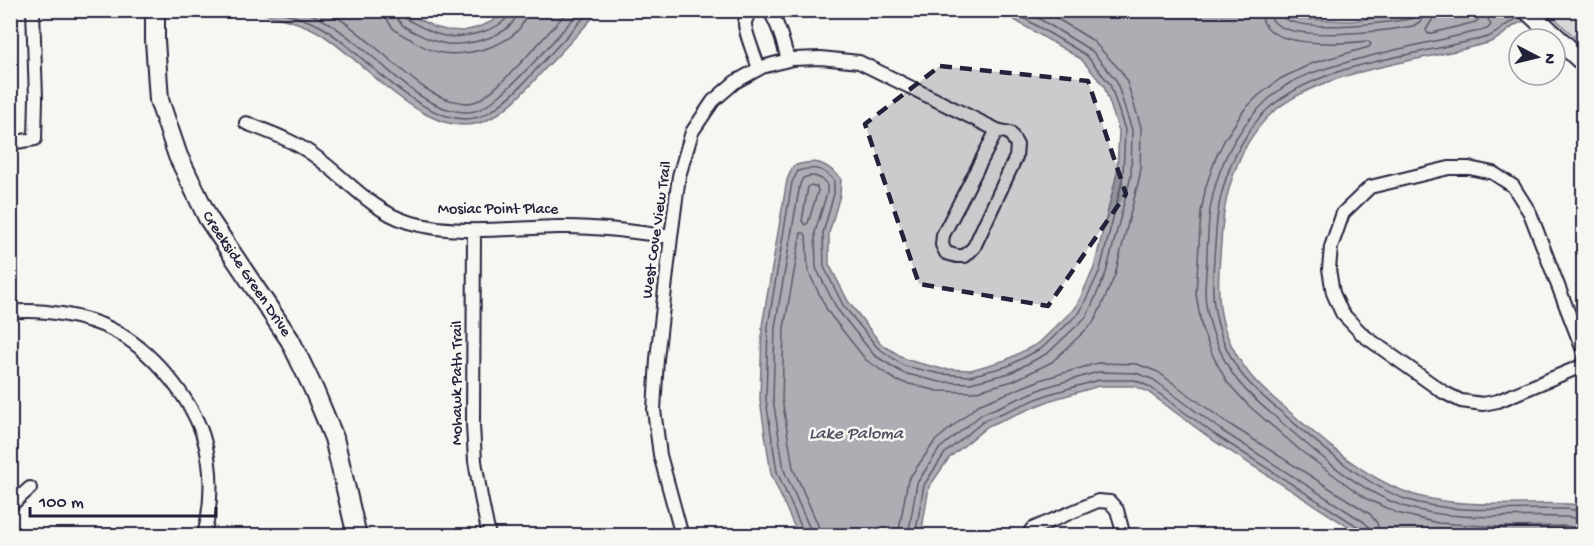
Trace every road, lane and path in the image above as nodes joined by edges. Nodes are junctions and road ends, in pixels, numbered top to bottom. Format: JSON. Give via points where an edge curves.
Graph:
{"nodes":[{"id":1,"x":33,"y":10,"type":"edge"},
{"id":2,"x":155,"y":10,"type":"edge"},
{"id":3,"x":753,"y":10,"type":"edge"},
{"id":4,"x":768,"y":10,"type":"edge"},
{"id":5,"x":1527,"y":10,"type":"edge"},
{"id":6,"x":788,"y":60,"type":"junction"},
{"id":7,"x":1584,"y":63,"type":"edge"},
{"id":8,"x":759,"y":69,"type":"junction"},
{"id":9,"x":246,"y":123,"type":"dead end"},
{"id":10,"x":997,"y":130,"type":"junction"},
{"id":11,"x":10,"y":144,"type":"edge"},
{"id":12,"x":474,"y":230,"type":"junction"},
{"id":13,"x":671,"y":237,"type":"junction"},
{"id":14,"x":10,"y":312,"type":"edge"},
{"id":15,"x":1584,"y":353,"type":"edge"},
{"id":16,"x":1584,"y":365,"type":"edge"},
{"id":17,"x":30,"y":488,"type":"dead end"},
{"id":18,"x":10,"y":506,"type":"edge"},
{"id":19,"x":204,"y":536,"type":"edge"},
{"id":20,"x":357,"y":536,"type":"edge"},
{"id":21,"x":489,"y":536,"type":"edge"},
{"id":22,"x":682,"y":536,"type":"edge"},
{"id":23,"x":1028,"y":536,"type":"edge"},
{"id":24,"x":1124,"y":536,"type":"edge"}],
"edges":[{"from":1,"to":11,"type":"street","via":[[35,139]]},
{"from":2,"to":20,"type":"main road","name":"Creekside Green Drive","via":[[159,100],[177,156],[208,218],[290,340],[314,390],[334,438]]},
{"from":3,"to":8,"type":"street","via":[[747,16],[745,28]]},
{"from":4,"to":6,"type":"street"},
{"from":5,"to":7,"type":"main road"},
{"from":6,"to":8,"type":"street","name":"West Cove View Trail"},
{"from":6,"to":10,"type":"street","name":"West Cove View Trail","via":[[859,62]]},
{"from":8,"to":13,"type":"street","name":"West Cove View Trail","via":[[735,82],[713,102],[692,132],[680,176]]},
{"from":9,"to":12,"type":"street","name":"Mosiac Point Place","via":[[313,154],[371,202],[407,221],[436,228]]},
{"from":10,"to":10,"type":"street","name":"West Cove View Trail","via":[[1010,133],[1017,145],[1016,157],[974,247],[965,256],[946,253],[943,235]]},
{"from":12,"to":13,"type":"street","name":"Mosiac Point Place","via":[[619,229]]},
{"from":12,"to":21,"type":"street","name":"Mohawk Path Trail","via":[[473,425],[480,497]]},
{"from":13,"to":22,"type":"street","name":"West Cove View Trail","via":[[654,410],[660,455]]},
{"from":14,"to":19,"type":"street","via":[[27,309],[72,315],[112,329],[164,371],[185,399],[202,436],[210,475]]},
{"from":15,"to":16,"type":"street","via":[[1530,213],[1513,186],[1493,173],[1449,168],[1370,187],[1343,213],[1330,247],[1329,269],[1342,313],[1363,335],[1443,392],[1461,401],[1483,404]]},
{"from":17,"to":18,"type":"street"},
{"from":23,"to":24,"type":"street","via":[[1032,529],[1098,501],[1110,502],[1117,510]]}]}
